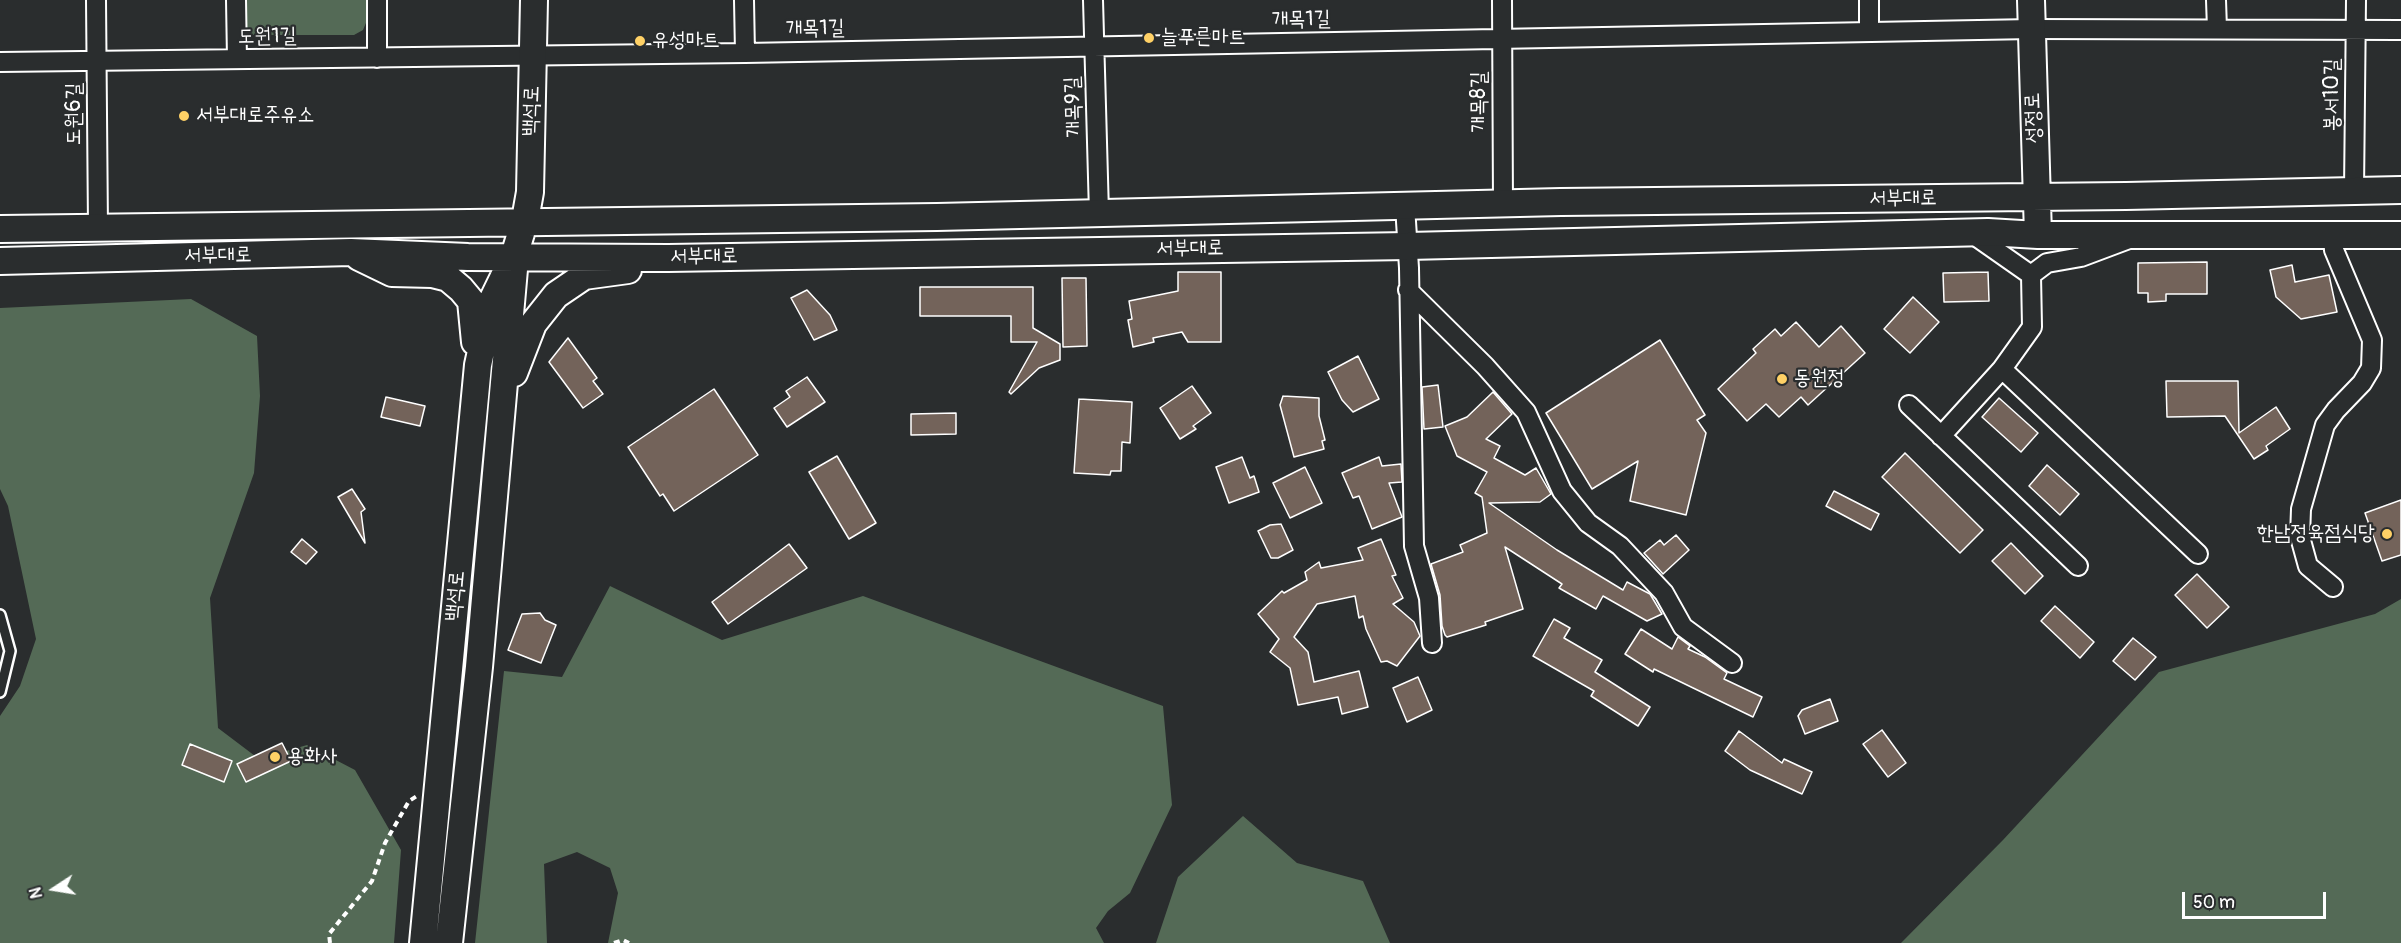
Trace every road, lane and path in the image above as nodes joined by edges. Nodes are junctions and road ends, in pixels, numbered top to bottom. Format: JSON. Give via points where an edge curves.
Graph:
{"nodes":[{"id":1,"x":96,"y":0,"type":"edge"},
{"id":2,"x":236,"y":0,"type":"edge"},
{"id":3,"x":377,"y":0,"type":"edge"},
{"id":4,"x":534,"y":0,"type":"edge"},
{"id":5,"x":744,"y":0,"type":"edge"},
{"id":6,"x":1093,"y":0,"type":"edge"},
{"id":7,"x":1502,"y":0,"type":"edge"},
{"id":8,"x":1869,"y":0,"type":"edge"},
{"id":9,"x":2031,"y":0,"type":"edge"},
{"id":10,"x":2216,"y":0,"type":"edge"},
{"id":11,"x":2356,"y":0,"type":"edge"},
{"id":12,"x":2032,"y":29,"type":"junction"},
{"id":13,"x":2217,"y":29,"type":"junction"},
{"id":14,"x":2356,"y":30,"type":"junction"},
{"id":15,"x":2401,"y":30,"type":"edge"},
{"id":16,"x":1869,"y":32,"type":"junction"},
{"id":17,"x":1503,"y":39,"type":"junction"},
{"id":18,"x":1094,"y":46,"type":"junction"},
{"id":19,"x":745,"y":52,"type":"junction"},
{"id":20,"x":534,"y":55,"type":"junction"},
{"id":21,"x":377,"y":58,"type":"junction"},
{"id":22,"x":237,"y":59,"type":"junction"},
{"id":23,"x":97,"y":61,"type":"junction"},
{"id":24,"x":0,"y":62,"type":"edge"},
{"id":25,"x":2401,"y":190,"type":"edge"},
{"id":26,"x":2354,"y":191,"type":"junction"},
{"id":27,"x":2037,"y":197,"type":"junction"},
{"id":28,"x":1503,"y":204,"type":"junction"},
{"id":29,"x":1405,"y":206,"type":"junction"},
{"id":30,"x":1099,"y":213,"type":"junction"},
{"id":31,"x":525,"y":220,"type":"junction"},
{"id":32,"x":98,"y":227,"type":"junction"},
{"id":33,"x":0,"y":229,"type":"edge"},
{"id":34,"x":1971,"y":232,"type":"junction"},
{"id":35,"x":2038,"y":235,"type":"junction"},
{"id":36,"x":2401,"y":235,"type":"edge"},
{"id":37,"x":2139,"y":236,"type":"junction"},
{"id":38,"x":2333,"y":237,"type":"junction"},
{"id":39,"x":1408,"y":246,"type":"junction"},
{"id":40,"x":351,"y":252,"type":"junction"},
{"id":41,"x":514,"y":256,"type":"junction"},
{"id":42,"x":668,"y":258,"type":"junction"},
{"id":43,"x":0,"y":261,"type":"edge"},
{"id":44,"x":2031,"y":275,"type":"junction"},
{"id":45,"x":1408,"y":290,"type":"junction"},
{"id":46,"x":478,"y":365,"type":"junction"},
{"id":47,"x":2002,"y":369,"type":"junction"},
{"id":48,"x":503,"y":403,"type":"junction"},
{"id":49,"x":1909,"y":405,"type":"dead end"},
{"id":50,"x":1941,"y":436,"type":"junction"},
{"id":51,"x":2198,"y":554,"type":"dead end"},
{"id":52,"x":2078,"y":566,"type":"dead end"},
{"id":53,"x":2333,"y":587,"type":"dead end"},
{"id":54,"x":0,"y":615,"type":"edge"},
{"id":55,"x":1432,"y":643,"type":"dead end"},
{"id":56,"x":1732,"y":663,"type":"dead end"},
{"id":57,"x":0,"y":692,"type":"edge"},
{"id":58,"x":423,"y":793,"type":"dead end"},
{"id":59,"x":330,"y":943,"type":"edge"},
{"id":60,"x":423,"y":943,"type":"edge"},
{"id":61,"x":449,"y":943,"type":"edge"},
{"id":62,"x":614,"y":943,"type":"edge"},
{"id":63,"x":629,"y":943,"type":"edge"}],
"edges":[{"from":1,"to":23,"type":"street","name":"도원6길"},
{"from":2,"to":22,"type":"street"},
{"from":3,"to":21,"type":"street"},
{"from":4,"to":20,"type":"main road","name":"백석로"},
{"from":5,"to":19,"type":"street"},
{"from":6,"to":18,"type":"street","name":"개목9길"},
{"from":7,"to":17,"type":"street","name":"개목8길"},
{"from":8,"to":16,"type":"street"},
{"from":9,"to":12,"type":"main road","name":"성정로"},
{"from":10,"to":13,"type":"street"},
{"from":11,"to":14,"type":"street","name":"봉서10길"},
{"from":12,"to":13,"type":"street","name":"개목1길"},
{"from":12,"to":16,"type":"street","name":"개목1길"},
{"from":12,"to":27,"type":"main road","name":"성정로"},
{"from":13,"to":14,"type":"street","name":"개목1길"},
{"from":14,"to":15,"type":"street","name":"개목1길"},
{"from":14,"to":26,"type":"street","name":"봉서10길"},
{"from":16,"to":17,"type":"street","name":"개목1길"},
{"from":17,"to":18,"type":"street","name":"개목1길"},
{"from":17,"to":28,"type":"street","name":"개목8길"},
{"from":18,"to":19,"type":"street","name":"개목1길"},
{"from":18,"to":30,"type":"street","name":"개목9길"},
{"from":19,"to":20,"type":"street","name":"개목1길"},
{"from":20,"to":21,"type":"street","name":"도원1길"},
{"from":20,"to":31,"type":"main road","name":"백석로","via":[[530,192]]},
{"from":21,"to":22,"type":"street","name":"도원1길"},
{"from":22,"to":23,"type":"street","name":"도원1길"},
{"from":23,"to":24,"type":"street","name":"도원1길"},
{"from":23,"to":32,"type":"street","name":"도원6길"},
{"from":25,"to":26,"type":"main road","name":"서부대로"},
{"from":26,"to":27,"type":"main road","name":"서부대로"},
{"from":27,"to":28,"type":"main road","name":"서부대로"},
{"from":27,"to":35,"type":"main road","name":"성정로"},
{"from":28,"to":29,"type":"main road","name":"서부대로"},
{"from":29,"to":30,"type":"main road","name":"서부대로"},
{"from":29,"to":39,"type":"street"},
{"from":30,"to":31,"type":"main road","name":"서부대로"},
{"from":31,"to":32,"type":"main road","name":"서부대로"},
{"from":31,"to":41,"type":"main road","name":"백석로"},
{"from":32,"to":33,"type":"main road","name":"서부대로"},
{"from":34,"to":35,"type":"main road","name":"서부대로"},
{"from":34,"to":39,"type":"main road","name":"서부대로"},
{"from":34,"to":44,"type":"street"},
{"from":35,"to":37,"type":"main road","name":"서부대로"},
{"from":36,"to":38,"type":"main road","name":"서부대로"},
{"from":37,"to":38,"type":"main road","name":"서부대로"},
{"from":37,"to":44,"type":"street","via":[[2081,257],[2047,262]]},
{"from":38,"to":53,"type":"street","via":[[2334,250],[2372,340],[2371,368],[2325,425],[2301,509],[2300,537],[2308,566]]},
{"from":39,"to":42,"type":"main road","name":"서부대로"},
{"from":39,"to":45,"type":"street"},
{"from":40,"to":41,"type":"main road","name":"서부대로"},
{"from":40,"to":43,"type":"main road","name":"서부대로"},
{"from":40,"to":46,"type":"main road","via":[[392,273],[432,274],[448,278],[461,289],[471,301]]},
{"from":41,"to":42,"type":"main road","name":"서부대로"},
{"from":41,"to":46,"type":"main road","name":"백석로","via":[[492,301]]},
{"from":41,"to":48,"type":"main road","name":"백석로"},
{"from":42,"to":48,"type":"main road","via":[[584,276],[556,295],[533,324]]},
{"from":44,"to":47,"type":"street","via":[[2032,327]]},
{"from":45,"to":55,"type":"street","via":[[1414,546],[1429,598]]},
{"from":45,"to":56,"type":"street","via":[[1526,411],[1562,491],[1588,523],[1620,546],[1664,593],[1683,627]]},
{"from":46,"to":60,"type":"main road","name":"백석로"},
{"from":47,"to":50,"type":"street"},
{"from":47,"to":51,"type":"street"},
{"from":48,"to":61,"type":"main road","name":"백석로"},
{"from":49,"to":50,"type":"street"},
{"from":50,"to":52,"type":"street"},
{"from":54,"to":57,"type":"lane","via":[[10,651]]},
{"from":58,"to":59,"type":"path","via":[[409,801],[385,843],[372,881],[329,933]]},
{"from":62,"to":63,"type":"path"}]}
